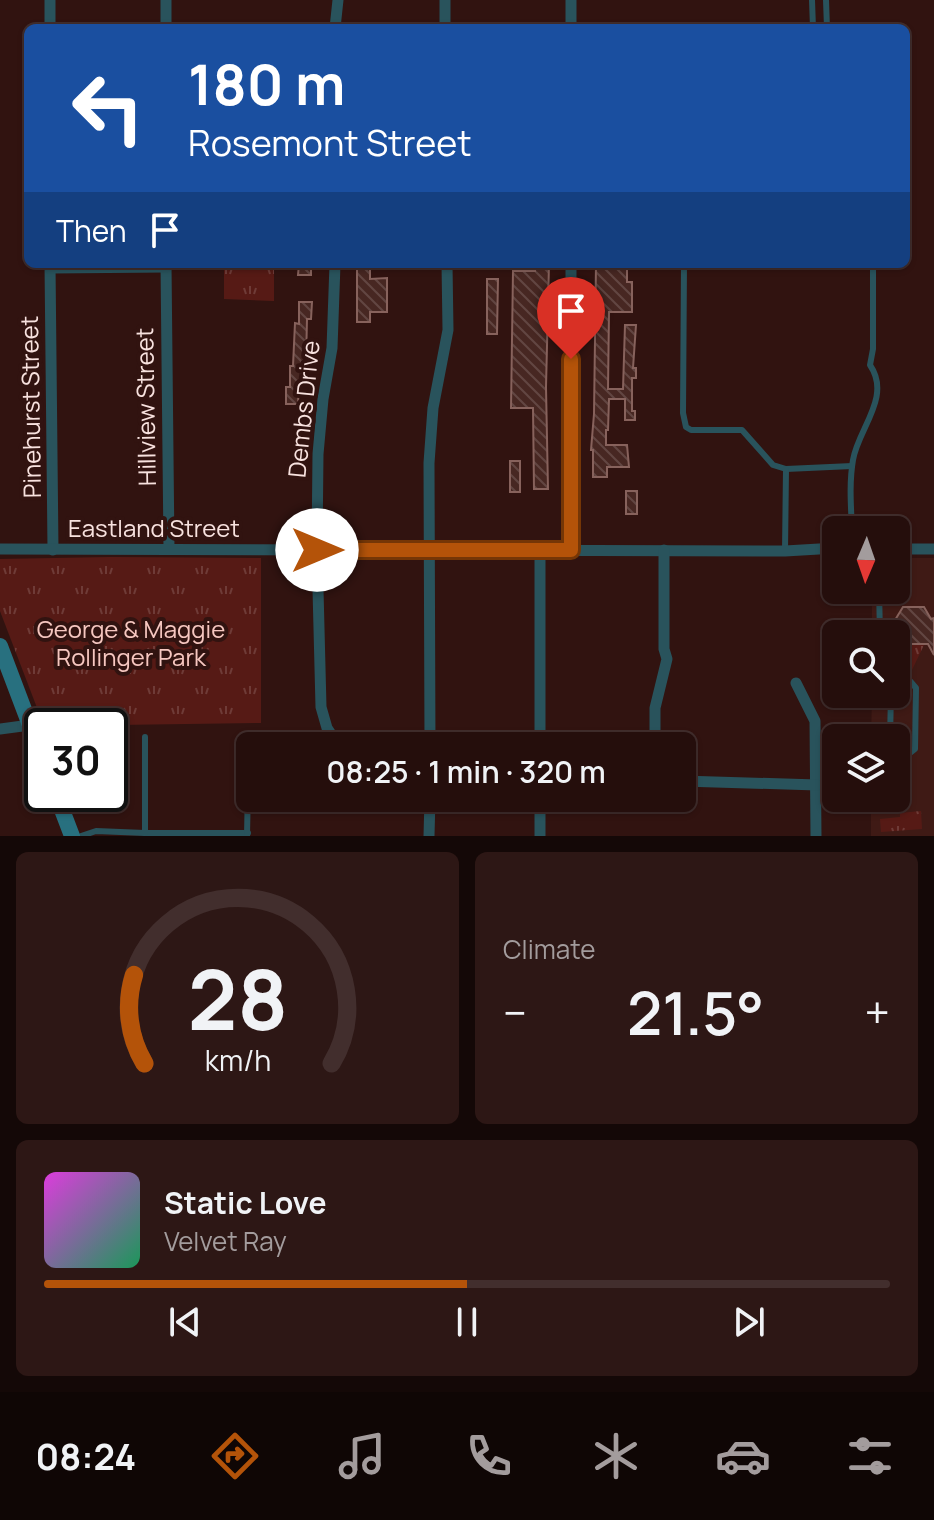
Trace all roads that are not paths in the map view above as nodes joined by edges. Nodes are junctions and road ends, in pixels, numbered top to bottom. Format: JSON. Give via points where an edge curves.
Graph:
{"nodes":[{"id":1,"x":50,"y":0,"type":"edge"},
{"id":2,"x":166,"y":0,"type":"edge"},
{"id":3,"x":338,"y":0,"type":"edge"},
{"id":4,"x":445,"y":0,"type":"edge"},
{"id":5,"x":571,"y":0,"type":"edge"},
{"id":6,"x":812,"y":0,"type":"edge"},
{"id":7,"x":826,"y":0,"type":"edge"},
{"id":8,"x":50,"y":24,"type":"edge"},
{"id":9,"x":166,"y":24,"type":"edge"},
{"id":10,"x":335,"y":24,"type":"edge"},
{"id":11,"x":445,"y":24,"type":"edge"},
{"id":12,"x":571,"y":24,"type":"edge"},
{"id":13,"x":813,"y":24,"type":"edge"},
{"id":14,"x":827,"y":24,"type":"edge"},
{"id":15,"x":50,"y":268,"type":"edge"},
{"id":16,"x":166,"y":268,"type":"edge"},
{"id":17,"x":335,"y":268,"type":"edge"},
{"id":18,"x":447,"y":268,"type":"edge"},
{"id":19,"x":571,"y":268,"type":"edge"},
{"id":20,"x":684,"y":268,"type":"edge"},
{"id":21,"x":873,"y":268,"type":"edge"},
{"id":22,"x":852,"y":466,"type":"junction"},
{"id":23,"x":786,"y":469,"type":"junction"},
{"id":24,"x":852,"y":516,"type":"edge"},
{"id":25,"x":0,"y":549,"type":"edge"},
{"id":26,"x":169,"y":549,"type":"junction"},
{"id":27,"x":822,"y":549,"type":"edge"},
{"id":28,"x":910,"y":549,"type":"edge"},
{"id":29,"x":934,"y":549,"type":"edge"},
{"id":30,"x":53,"y":550,"type":"junction"},
{"id":31,"x":317,"y":550,"type":"junction"},
{"id":32,"x":429,"y":550,"type":"junction"},
{"id":33,"x":540,"y":550,"type":"junction"},
{"id":34,"x":571,"y":550,"type":"junction"},
{"id":35,"x":664,"y":550,"type":"junction"},
{"id":36,"x":785,"y":551,"type":"junction"},
{"id":37,"x":0,"y":646,"type":"edge"},
{"id":38,"x":910,"y":681,"type":"edge"},
{"id":39,"x":796,"y":683,"type":"dead end"},
{"id":40,"x":24,"y":709,"type":"edge"},
{"id":41,"x":24,"y":726,"type":"edge"},
{"id":42,"x":0,"y":729,"type":"edge"},
{"id":43,"x":330,"y":732,"type":"edge"},
{"id":44,"x":430,"y":732,"type":"edge"},
{"id":45,"x":540,"y":732,"type":"edge"},
{"id":46,"x":655,"y":732,"type":"edge"},
{"id":47,"x":145,"y":737,"type":"dead end"},
{"id":48,"x":910,"y":753,"type":"edge"},
{"id":49,"x":696,"y":781,"type":"edge"},
{"id":50,"x":817,"y":785,"type":"junction"},
{"id":51,"x":63,"y":812,"type":"edge"},
{"id":52,"x":248,"y":812,"type":"edge"},
{"id":53,"x":430,"y":812,"type":"edge"},
{"id":54,"x":540,"y":812,"type":"edge"},
{"id":55,"x":110,"y":833,"type":"edge"},
{"id":56,"x":145,"y":833,"type":"junction"},
{"id":57,"x":248,"y":834,"type":"edge"},
{"id":58,"x":72,"y":836,"type":"edge"},
{"id":59,"x":81,"y":836,"type":"edge"},
{"id":60,"x":429,"y":836,"type":"edge"},
{"id":61,"x":540,"y":836,"type":"edge"},
{"id":62,"x":816,"y":836,"type":"edge"}],
"edges":[{"from":1,"to":8,"type":"street"},
{"from":2,"to":9,"type":"street"},
{"from":3,"to":10,"type":"street"},
{"from":4,"to":11,"type":"street"},
{"from":5,"to":12,"type":"street"},
{"from":6,"to":13,"type":"lane"},
{"from":7,"to":14,"type":"lane"},
{"from":15,"to":30,"type":"street","name":"Pinehurst Street"},
{"from":16,"to":26,"type":"street","name":"Hillview Street"},
{"from":17,"to":31,"type":"street","name":"Dembs Drive","via":[[332,348],[319,429]]},
{"from":18,"to":32,"type":"street","via":[[448,330],[430,432]]},
{"from":19,"to":34,"type":"street"},
{"from":20,"to":23,"type":"lane","via":[[686,427],[742,430],[773,465]]},
{"from":21,"to":22,"type":"lane","via":[[870,365],[875,372],[875,408],[859,436]]},
{"from":22,"to":23,"type":"lane"},
{"from":22,"to":24,"type":"lane"},
{"from":23,"to":36,"type":"lane"},
{"from":25,"to":30,"type":"street","name":"Eastland Street"},
{"from":26,"to":30,"type":"street","name":"Eastland Street"},
{"from":26,"to":31,"type":"street","name":"Eastland Street"},
{"from":27,"to":36,"type":"street","name":"Eastland Street"},
{"from":28,"to":29,"type":"street"},
{"from":31,"to":32,"type":"street","name":"Eastland Street"},
{"from":31,"to":43,"type":"street","name":"Dembs Drive","via":[[321,707]]},
{"from":32,"to":33,"type":"street","name":"Eastland Street"},
{"from":32,"to":44,"type":"street"},
{"from":33,"to":34,"type":"street","name":"Eastland Street"},
{"from":33,"to":45,"type":"street"},
{"from":34,"to":35,"type":"street","name":"Eastland Street"},
{"from":35,"to":36,"type":"street","name":"Eastland Street"},
{"from":35,"to":46,"type":"street","via":[[667,659]]},
{"from":37,"to":40,"type":"main road"},
{"from":38,"to":48,"type":"lane","via":[[916,688],[915,749]]},
{"from":39,"to":50,"type":"street","via":[[815,721]]},
{"from":41,"to":42,"type":"street"},
{"from":47,"to":56,"type":"lane"},
{"from":49,"to":50,"type":"street"},
{"from":50,"to":62,"type":"street"},
{"from":51,"to":58,"type":"main road"},
{"from":52,"to":57,"type":"lane"},
{"from":53,"to":60,"type":"street"},
{"from":54,"to":61,"type":"street"},
{"from":55,"to":56,"type":"lane"},
{"from":55,"to":59,"type":"lane"},
{"from":56,"to":57,"type":"lane"}]}
